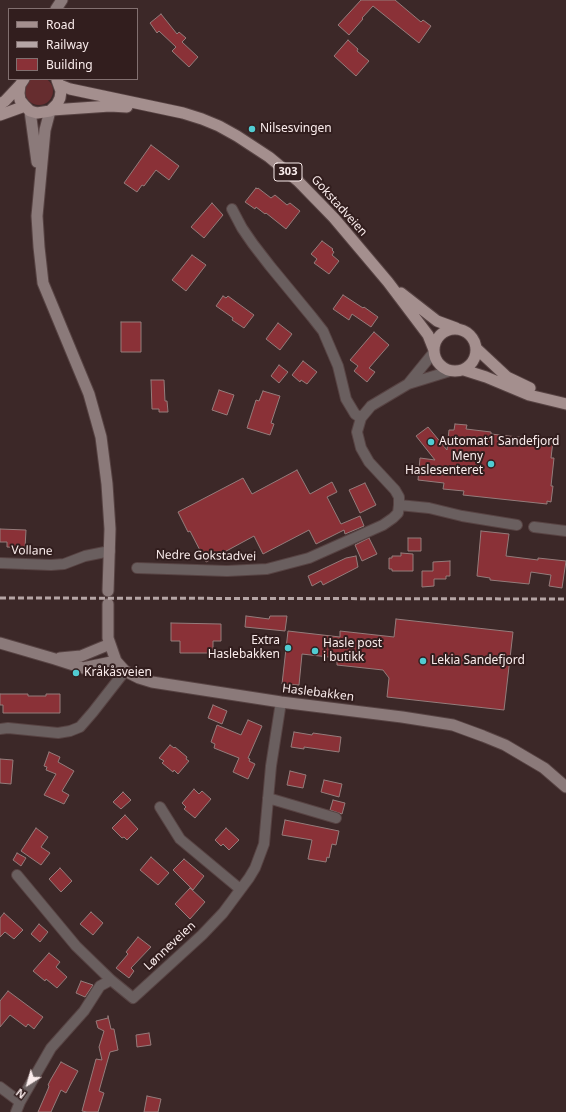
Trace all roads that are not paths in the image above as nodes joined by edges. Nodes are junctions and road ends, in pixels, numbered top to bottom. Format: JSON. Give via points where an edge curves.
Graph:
{"nodes":[{"id":1,"x":22,"y":82,"type":"edge"},
{"id":2,"x":58,"y":82,"type":"edge"},
{"id":3,"x":0,"y":104,"type":"edge"},
{"id":4,"x":156,"y":107,"type":"junction"},
{"id":5,"x":28,"y":109,"type":"junction"},
{"id":6,"x":51,"y":110,"type":"junction"},
{"id":7,"x":0,"y":115,"type":"edge"},
{"id":8,"x":40,"y":184,"type":"junction"},
{"id":9,"x":232,"y":209,"type":"dead end"},
{"id":10,"x":388,"y":282,"type":"junction"},
{"id":11,"x":456,"y":328,"type":"junction"},
{"id":12,"x":477,"y":349,"type":"junction"},
{"id":13,"x":434,"y":351,"type":"junction"},
{"id":14,"x":464,"y":370,"type":"junction"},
{"id":15,"x":450,"y":371,"type":"junction"},
{"id":16,"x":408,"y":384,"type":"junction"},
{"id":17,"x":566,"y":402,"type":"edge"},
{"id":18,"x":361,"y":418,"type":"junction"},
{"id":19,"x":399,"y":506,"type":"junction"},
{"id":20,"x":517,"y":525,"type":"dead end"},
{"id":21,"x":534,"y":527,"type":"dead end"},
{"id":22,"x":566,"y":531,"type":"edge"},
{"id":23,"x":110,"y":550,"type":"junction"},
{"id":24,"x":0,"y":563,"type":"edge"},
{"id":25,"x":137,"y":568,"type":"dead end"},
{"id":26,"x":108,"y":591,"type":"dead end"},
{"id":27,"x":108,"y":604,"type":"dead end"},
{"id":28,"x":0,"y":643,"type":"edge"},
{"id":29,"x":110,"y":644,"type":"junction"},
{"id":30,"x":56,"y":659,"type":"junction"},
{"id":31,"x":116,"y":661,"type":"junction"},
{"id":32,"x":125,"y":671,"type":"junction"},
{"id":33,"x":281,"y":702,"type":"junction"},
{"id":34,"x":0,"y":729,"type":"edge"},
{"id":35,"x":565,"y":783,"type":"edge"},
{"id":36,"x":268,"y":798,"type":"junction"},
{"id":37,"x":160,"y":807,"type":"dead end"},
{"id":38,"x":336,"y":818,"type":"dead end"},
{"id":39,"x":17,"y":875,"type":"dead end"},
{"id":40,"x":240,"y":890,"type":"junction"},
{"id":41,"x":110,"y":980,"type":"junction"},
{"id":42,"x":0,"y":1087,"type":"edge"},
{"id":43,"x":20,"y":1102,"type":"junction"},
{"id":44,"x":16,"y":1112,"type":"edge"}],
"edges":[{"from":1,"to":3,"type":"main road"},
{"from":1,"to":5,"type":"main road","via":[[20,100]]},
{"from":2,"to":4,"type":"main road","name":"Gokstadveien","number":"303","via":[[70,89]]},
{"from":2,"to":6,"type":"main road","number":"303","via":[[60,98]]},
{"from":4,"to":6,"type":"main road","name":"Gokstadveien","number":"303","via":[[110,106]]},
{"from":4,"to":10,"type":"main road","name":"Gokstadveien","number":"303","via":[[183,113],[219,126],[282,166],[312,194]]},
{"from":5,"to":6,"type":"main road","number":"303","via":[[38,113]]},
{"from":5,"to":7,"type":"main road","number":"303"},
{"from":5,"to":8,"type":"main road"},
{"from":6,"to":8,"type":"main road","via":[[45,130]]},
{"from":8,"to":23,"type":"main road","via":[[37,216],[43,284],[89,394],[100,437],[108,484]]},
{"from":9,"to":18,"type":"street","via":[[245,234],[323,331],[338,366],[346,399]]},
{"from":10,"to":11,"type":"main road","name":"Gokstadveien","number":"303","via":[[437,321]]},
{"from":10,"to":13,"type":"main road","name":"Gokstadveien","number":"303","via":[[428,335]]},
{"from":11,"to":12,"type":"main road","number":"303","via":[[468,332],[476,342]]},
{"from":11,"to":13,"type":"main road","via":[[439,335]]},
{"from":12,"to":14,"type":"main road","via":[[474,361]]},
{"from":12,"to":17,"type":"main road","number":"303","via":[[507,376]]},
{"from":13,"to":15,"type":"main road","number":"303","via":[[439,364]]},
{"from":13,"to":16,"type":"street"},
{"from":14,"to":15,"type":"main road","number":"303"},
{"from":14,"to":17,"type":"main road","number":"303","via":[[529,395]]},
{"from":15,"to":16,"type":"street"},
{"from":16,"to":18,"type":"street","via":[[371,406]]},
{"from":18,"to":19,"type":"street","via":[[357,432],[361,448],[369,462],[395,490],[399,497]]},
{"from":19,"to":20,"type":"street","via":[[429,508]]},
{"from":19,"to":25,"type":"street","name":"Nedre Gokstadvei","via":[[398,513],[383,525],[309,558],[267,569],[227,571]]},
{"from":21,"to":22,"type":"street"},
{"from":23,"to":24,"type":"street","name":"Vollane","via":[[64,564]]},
{"from":23,"to":26,"type":"main road"},
{"from":27,"to":29,"type":"main road","name":"Haslebakken"},
{"from":28,"to":30,"type":"main road"},
{"from":29,"to":30,"type":"main road","via":[[81,656]]},
{"from":29,"to":31,"type":"main road","name":"Haslebakken"},
{"from":30,"to":31,"type":"main road","via":[[83,668]]},
{"from":31,"to":32,"type":"main road","name":"Haslebakken"},
{"from":32,"to":33,"type":"main road","name":"Haslebakken","via":[[152,682]]},
{"from":32,"to":34,"type":"street","via":[[93,712],[80,726],[70,731],[58,733]]},
{"from":33,"to":35,"type":"main road","name":"Haslebakken","via":[[453,725],[505,745]]},
{"from":33,"to":36,"type":"street","name":"Lønneveien"},
{"from":36,"to":38,"type":"street"},
{"from":36,"to":40,"type":"street","name":"Lønneveien","via":[[262,852]]},
{"from":37,"to":40,"type":"street","via":[[180,839]]},
{"from":39,"to":41,"type":"street","name":"Lønneveien","via":[[76,946]]},
{"from":40,"to":41,"type":"street","name":"Lønneveien","via":[[202,935],[133,998]]},
{"from":41,"to":43,"type":"street","via":[[100,986],[84,1011],[50,1048]]},
{"from":42,"to":43,"type":"street"},
{"from":43,"to":44,"type":"street"}]}
